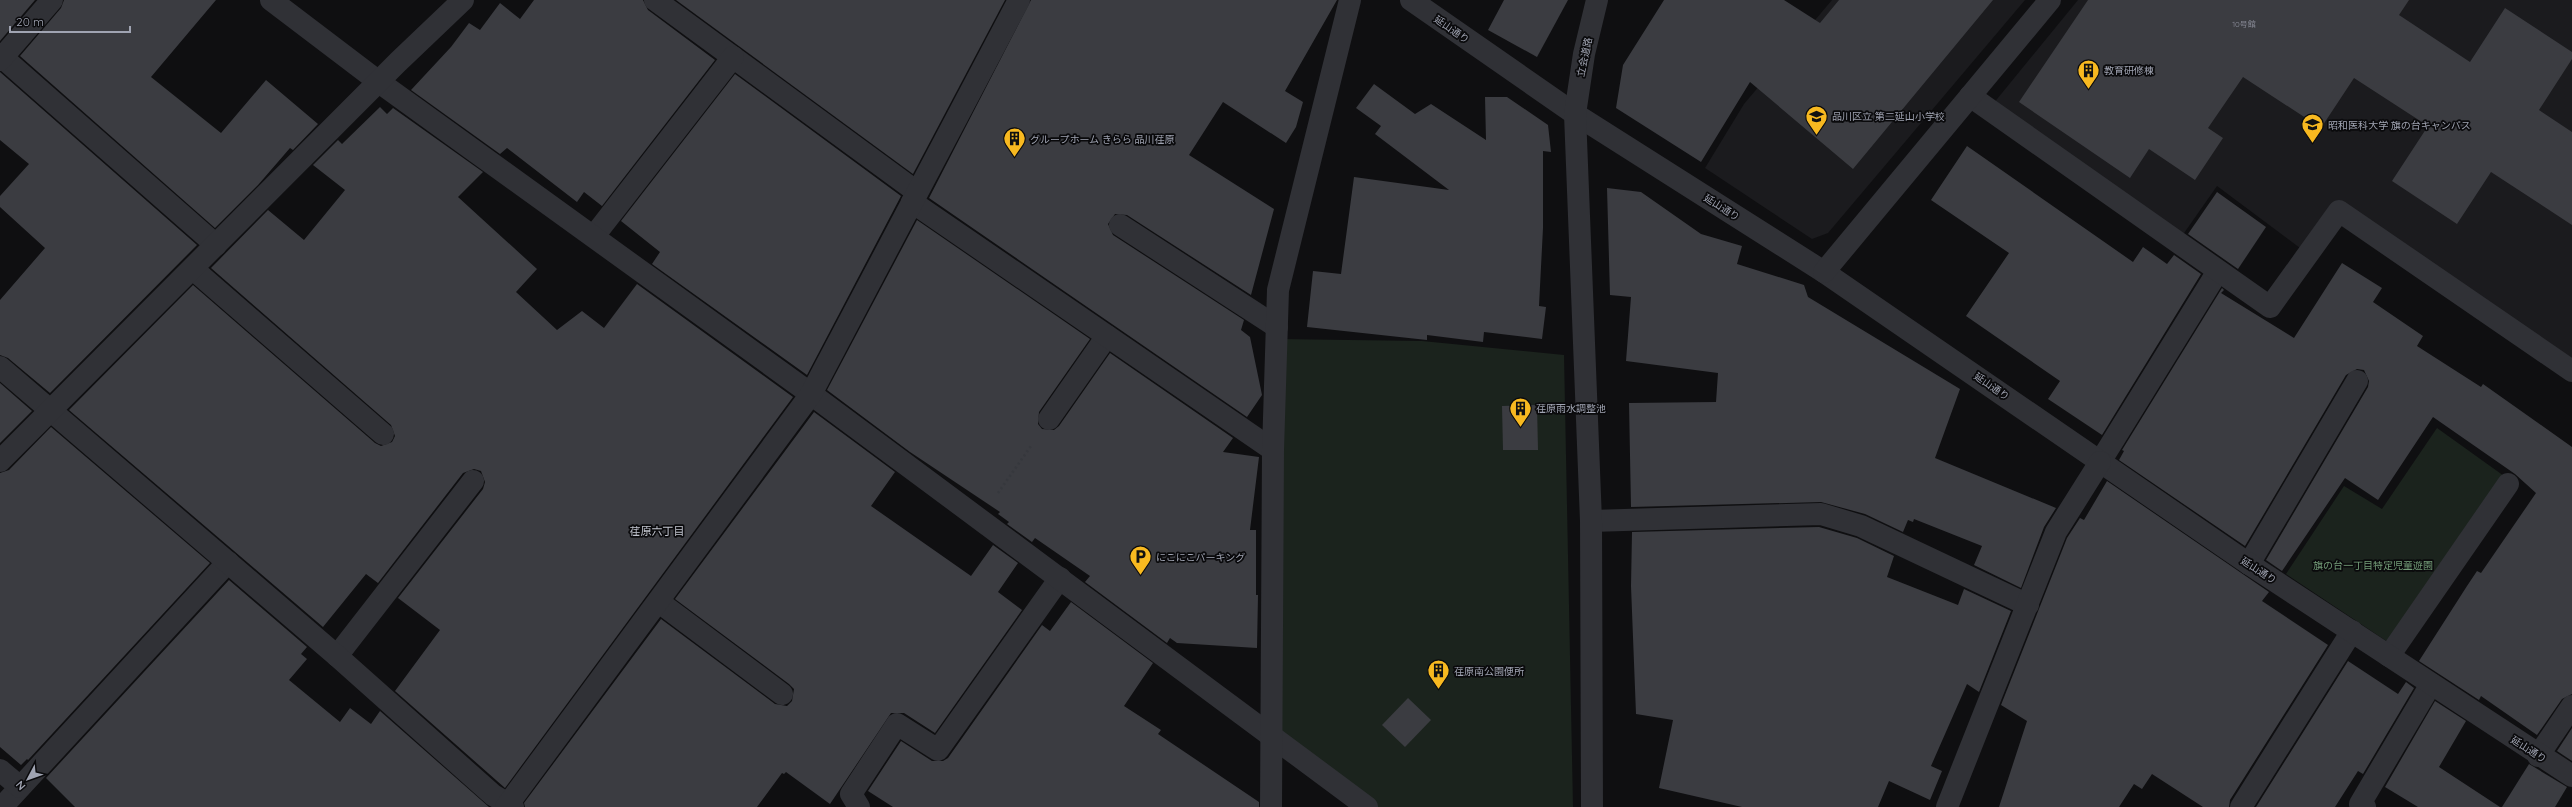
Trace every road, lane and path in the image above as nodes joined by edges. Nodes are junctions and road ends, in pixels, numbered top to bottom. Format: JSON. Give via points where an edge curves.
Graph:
{"nodes":[{"id":1,"x":52,"y":0,"type":"edge"},
{"id":2,"x":271,"y":0,"type":"edge"},
{"id":3,"x":463,"y":0,"type":"edge"},
{"id":4,"x":655,"y":0,"type":"edge"},
{"id":5,"x":1019,"y":0,"type":"edge"},
{"id":6,"x":1350,"y":0,"type":"edge"},
{"id":7,"x":1410,"y":0,"type":"edge"},
{"id":8,"x":1597,"y":0,"type":"edge"},
{"id":9,"x":2050,"y":0,"type":"edge"},
{"id":10,"x":733,"y":57,"type":"junction"},
{"id":11,"x":1,"y":59,"type":"edge"},
{"id":12,"x":379,"y":82,"type":"junction"},
{"id":13,"x":1970,"y":96,"type":"junction"},
{"id":14,"x":1575,"y":114,"type":"junction"},
{"id":15,"x":914,"y":197,"type":"junction"},
{"id":16,"x":1120,"y":225,"type":"dead end"},
{"id":17,"x":594,"y":236,"type":"junction"},
{"id":18,"x":216,"y":245,"type":"junction"},
{"id":19,"x":193,"y":269,"type":"junction"},
{"id":20,"x":2218,"y":271,"type":"junction"},
{"id":21,"x":1824,"y":272,"type":"junction"},
{"id":22,"x":1277,"y":327,"type":"junction"},
{"id":23,"x":1106,"y":336,"type":"junction"},
{"id":24,"x":0,"y":367,"type":"edge"},
{"id":25,"x":2572,"y":371,"type":"edge"},
{"id":26,"x":2357,"y":381,"type":"dead end"},
{"id":27,"x":811,"y":394,"type":"junction"},
{"id":28,"x":51,"y":412,"type":"junction"},
{"id":29,"x":1049,"y":419,"type":"joint"},
{"id":30,"x":383,"y":434,"type":"dead end"},
{"id":31,"x":1273,"y":450,"type":"junction"},
{"id":32,"x":0,"y":461,"type":"edge"},
{"id":33,"x":2100,"y":462,"type":"junction"},
{"id":34,"x":473,"y":481,"type":"dead end"},
{"id":35,"x":2508,"y":484,"type":"dead end"},
{"id":36,"x":980,"y":519,"type":"junction"},
{"id":37,"x":1591,"y":521,"type":"junction"},
{"id":38,"x":228,"y":562,"type":"junction"},
{"id":39,"x":2249,"y":564,"type":"junction"},
{"id":40,"x":1060,"y":578,"type":"junction"},
{"id":41,"x":658,"y":602,"type":"junction"},
{"id":42,"x":2028,"y":605,"type":"junction"},
{"id":43,"x":2352,"y":631,"type":"junction"},
{"id":44,"x":337,"y":656,"type":"junction"},
{"id":45,"x":2389,"y":656,"type":"junction"},
{"id":46,"x":2431,"y":684,"type":"junction"},
{"id":47,"x":782,"y":694,"type":"dead end"},
{"id":48,"x":2572,"y":706,"type":"edge"},
{"id":49,"x":1273,"y":736,"type":"junction"},
{"id":50,"x":2538,"y":756,"type":"junction"},
{"id":51,"x":0,"y":770,"type":"edge"},
{"id":52,"x":2572,"y":776,"type":"edge"},
{"id":53,"x":20,"y":787,"type":"junction"},
{"id":54,"x":509,"y":806,"type":"edge"},
{"id":55,"x":2,"y":807,"type":"edge"},
{"id":56,"x":859,"y":807,"type":"edge"},
{"id":57,"x":1271,"y":807,"type":"edge"},
{"id":58,"x":1367,"y":807,"type":"edge"},
{"id":59,"x":1592,"y":807,"type":"edge"},
{"id":60,"x":1947,"y":807,"type":"edge"},
{"id":61,"x":2241,"y":807,"type":"edge"},
{"id":62,"x":2365,"y":807,"type":"edge"}],
"edges":[{"from":1,"to":11,"type":"street"},
{"from":2,"to":12,"type":"street"},
{"from":3,"to":12,"type":"street"},
{"from":4,"to":10,"type":"street"},
{"from":5,"to":15,"type":"street"},
{"from":6,"to":22,"type":"street","via":[[1278,290]]},
{"from":7,"to":14,"type":"street","name":"延山通り"},
{"from":8,"to":14,"type":"street","name":"立会道路","via":[[1584,54]]},
{"from":9,"to":13,"type":"street"},
{"from":10,"to":15,"type":"street"},
{"from":10,"to":17,"type":"street"},
{"from":11,"to":18,"type":"street"},
{"from":12,"to":17,"type":"street"},
{"from":12,"to":18,"type":"street"},
{"from":13,"to":20,"type":"street"},
{"from":13,"to":21,"type":"street"},
{"from":14,"to":21,"type":"street","name":"延山通り"},
{"from":14,"to":37,"type":"street","name":"立会道路"},
{"from":15,"to":23,"type":"street"},
{"from":15,"to":27,"type":"street"},
{"from":16,"to":22,"type":"street"},
{"from":17,"to":27,"type":"street"},
{"from":18,"to":19,"type":"street"},
{"from":19,"to":28,"type":"street"},
{"from":19,"to":30,"type":"street"},
{"from":20,"to":25,"type":"street","via":[[2270,307],[2339,210]]},
{"from":20,"to":33,"type":"street"},
{"from":21,"to":33,"type":"street","name":"延山通り"},
{"from":22,"to":31,"type":"street"},
{"from":23,"to":29,"type":"street"},
{"from":23,"to":31,"type":"street"},
{"from":24,"to":28,"type":"street"},
{"from":26,"to":39,"type":"street"},
{"from":27,"to":36,"type":"street"},
{"from":27,"to":41,"type":"street"},
{"from":28,"to":32,"type":"street"},
{"from":28,"to":38,"type":"street"},
{"from":29,"to":36,"type":"path"},
{"from":31,"to":49,"type":"street"},
{"from":33,"to":39,"type":"street","name":"延山通り"},
{"from":33,"to":42,"type":"street","via":[[2056,532]]},
{"from":34,"to":44,"type":"street"},
{"from":35,"to":45,"type":"street"},
{"from":36,"to":40,"type":"street"},
{"from":37,"to":42,"type":"street","via":[[1821,514],[1860,526]]},
{"from":37,"to":59,"type":"street","name":"立会道路"},
{"from":38,"to":44,"type":"street"},
{"from":38,"to":53,"type":"street"},
{"from":39,"to":43,"type":"street","name":"延山通り"},
{"from":40,"to":49,"type":"street"},
{"from":40,"to":56,"type":"street","via":[[938,750],[897,724],[851,794]]},
{"from":41,"to":47,"type":"street"},
{"from":41,"to":54,"type":"street"},
{"from":42,"to":60,"type":"street"},
{"from":43,"to":45,"type":"street","name":"延山通り"},
{"from":43,"to":61,"type":"street"},
{"from":44,"to":54,"type":"street","via":[[493,795]]},
{"from":45,"to":46,"type":"street","name":"延山通り"},
{"from":46,"to":50,"type":"street","name":"延山通り"},
{"from":46,"to":62,"type":"street","via":[[2360,804]]},
{"from":48,"to":50,"type":"street"},
{"from":49,"to":57,"type":"street"},
{"from":49,"to":58,"type":"street"},
{"from":50,"to":52,"type":"street","name":"延山通り"},
{"from":51,"to":53,"type":"street"},
{"from":53,"to":55,"type":"street"}]}
